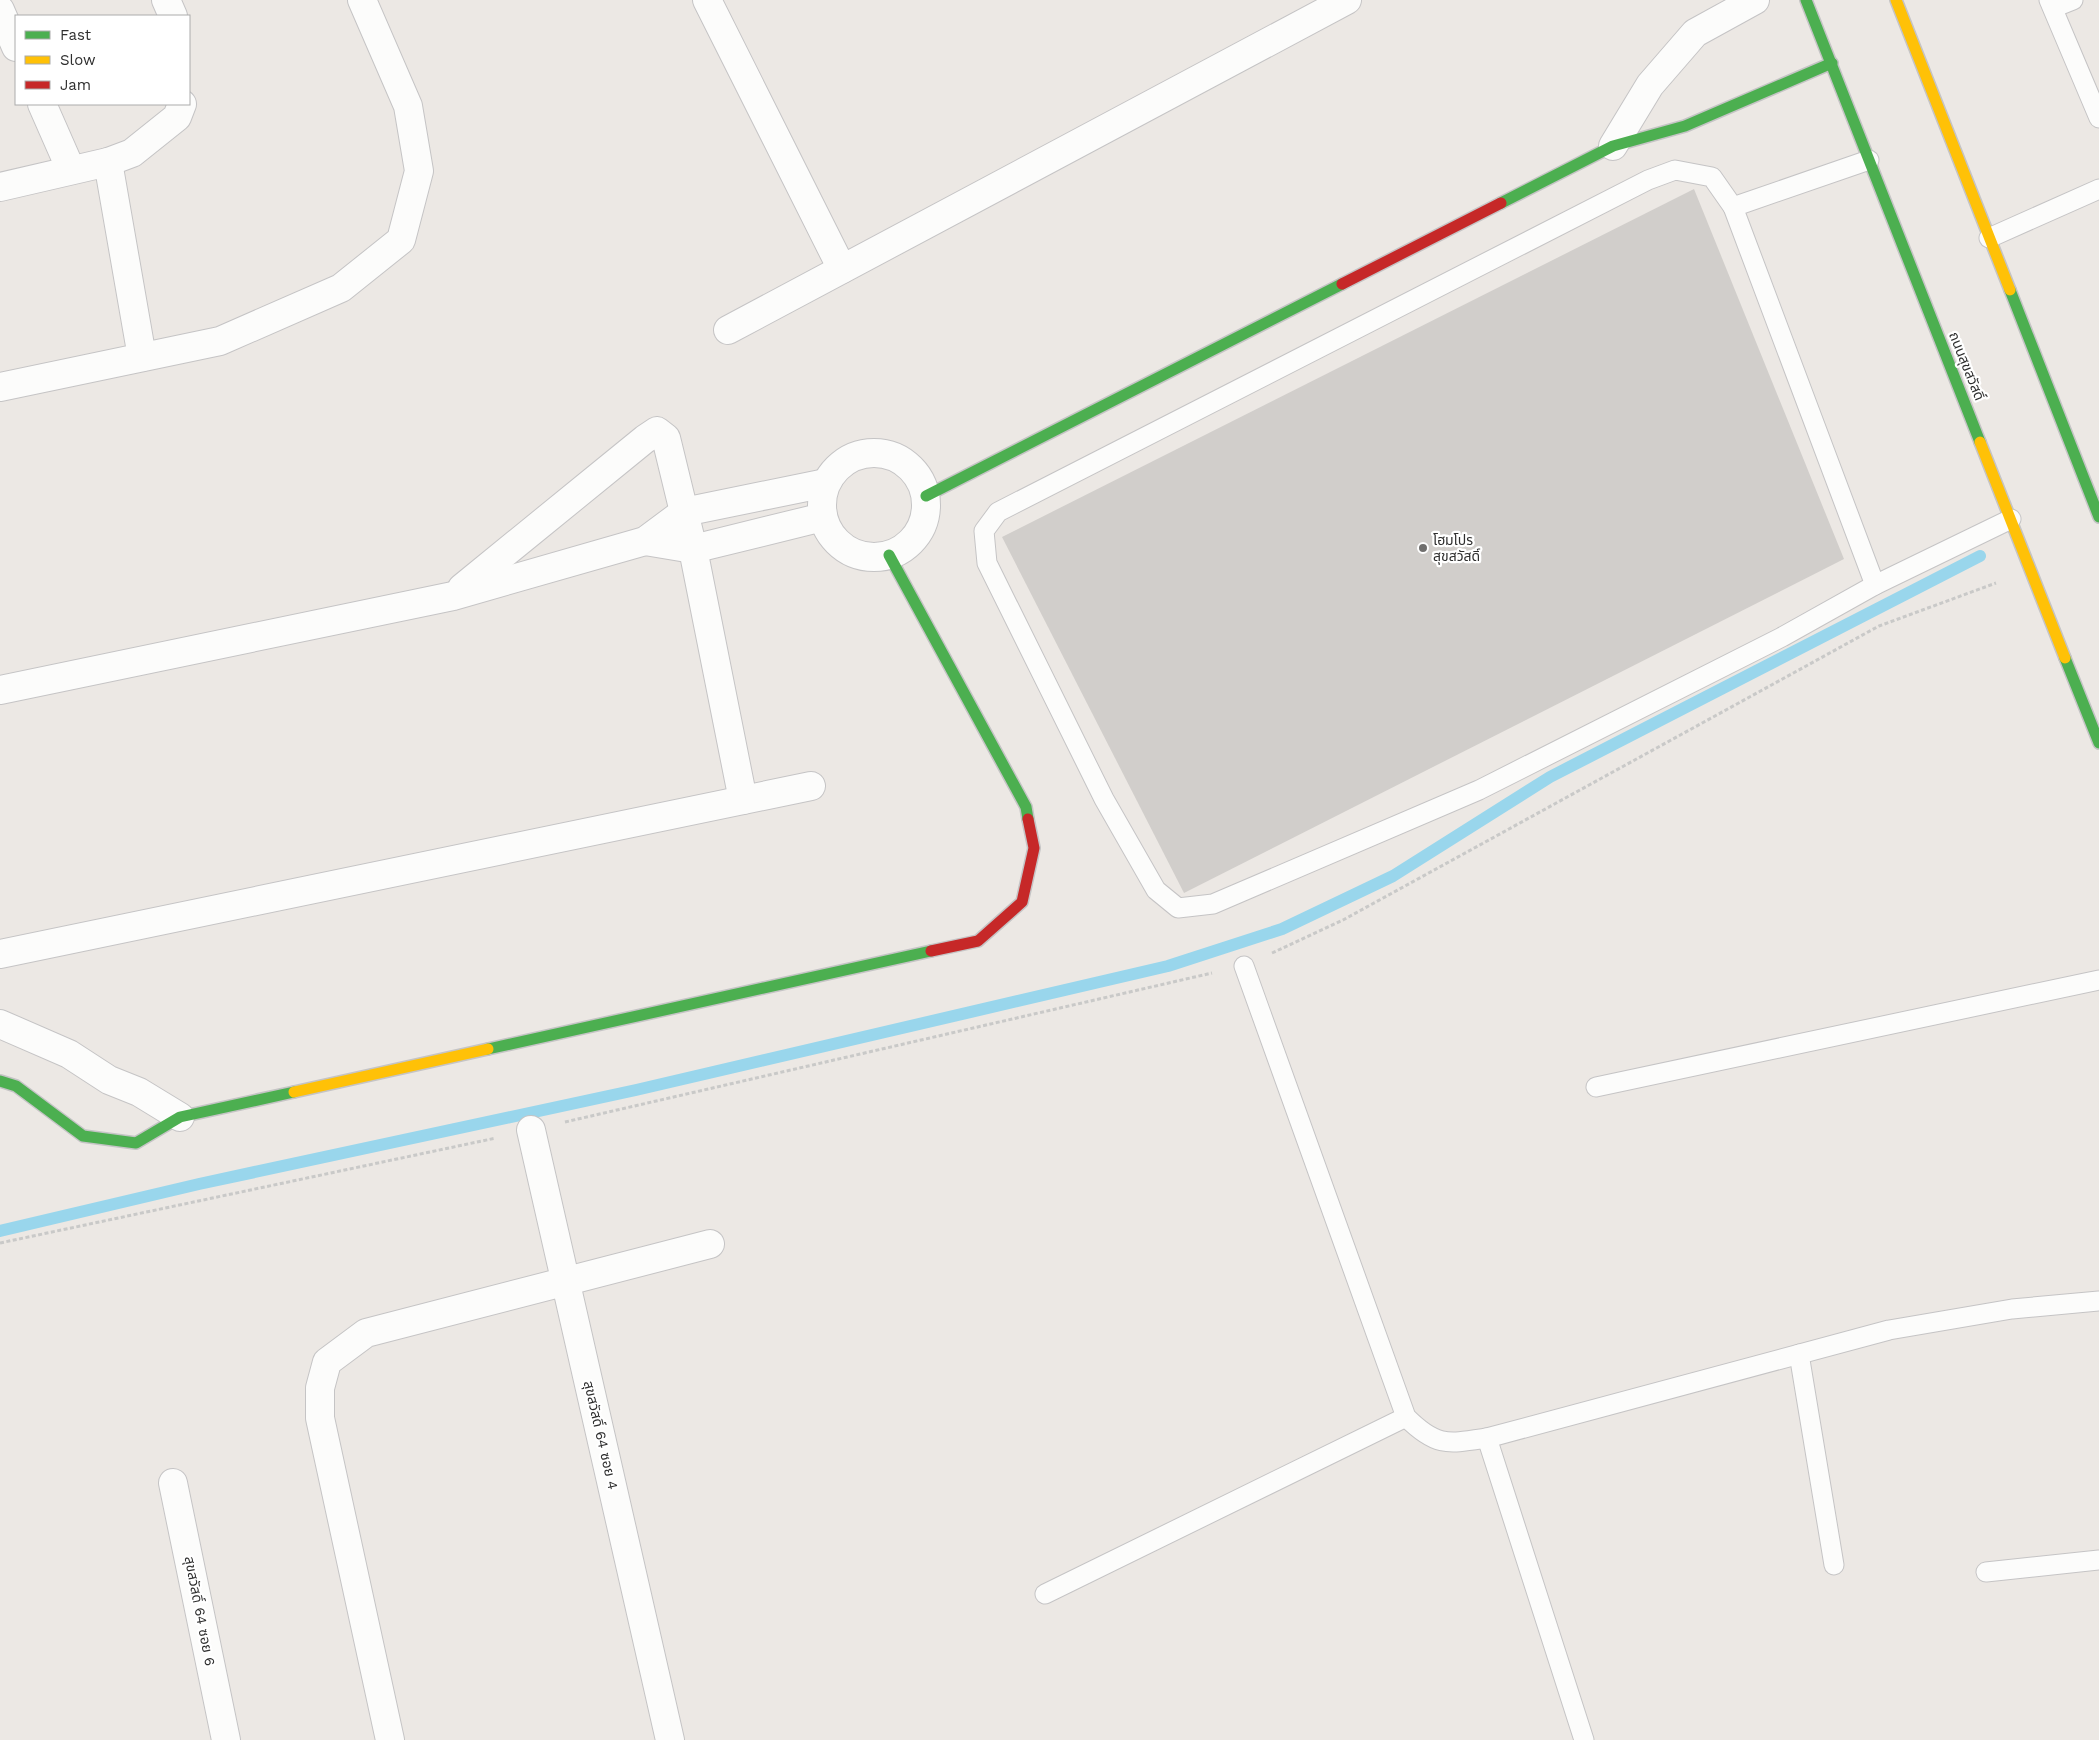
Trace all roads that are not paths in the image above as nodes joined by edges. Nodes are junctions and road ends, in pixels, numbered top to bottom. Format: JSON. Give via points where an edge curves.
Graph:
{"nodes":[{"id":1,"x":166,"y":0,"type":"edge"},
{"id":2,"x":362,"y":0,"type":"edge"},
{"id":3,"x":707,"y":0,"type":"edge"},
{"id":4,"x":1347,"y":0,"type":"edge"},
{"id":5,"x":1755,"y":0,"type":"edge"},
{"id":6,"x":1806,"y":0,"type":"edge"},
{"id":7,"x":2073,"y":0,"type":"edge"},
{"id":8,"x":1899,"y":1,"type":"edge"},
{"id":9,"x":2051,"y":4,"type":"edge"},
{"id":10,"x":0,"y":10,"type":"edge"},
{"id":11,"x":173,"y":15,"type":"edge"},
{"id":12,"x":15,"y":45,"type":"edge"},
{"id":13,"x":1832,"y":63,"type":"junction"},
{"id":14,"x":42,"y":105,"type":"edge"},
{"id":15,"x":182,"y":105,"type":"edge"},
{"id":16,"x":2099,"y":118,"type":"edge"},
{"id":17,"x":1613,"y":146,"type":"junction"},
{"id":18,"x":1869,"y":160,"type":"junction"},
{"id":19,"x":108,"y":162,"type":"junction"},
{"id":20,"x":72,"y":170,"type":"junction"},
{"id":21,"x":0,"y":187,"type":"edge"},
{"id":22,"x":2099,"y":189,"type":"edge"},
{"id":23,"x":1734,"y":207,"type":"junction"},
{"id":24,"x":1989,"y":238,"type":"junction"},
{"id":25,"x":842,"y":269,"type":"junction"},
{"id":26,"x":728,"y":330,"type":"dead end"},
{"id":27,"x":142,"y":357,"type":"junction"},
{"id":28,"x":0,"y":387,"type":"edge"},
{"id":29,"x":826,"y":483,"type":"junction"},
{"id":30,"x":926,"y":496,"type":"junction"},
{"id":31,"x":684,"y":512,"type":"junction"},
{"id":32,"x":823,"y":517,"type":"junction"},
{"id":33,"x":2099,"y":517,"type":"edge"},
{"id":34,"x":2011,"y":518,"type":"junction"},
{"id":35,"x":644,"y":541,"type":"junction"},
{"id":36,"x":693,"y":549,"type":"junction"},
{"id":37,"x":889,"y":555,"type":"junction"},
{"id":38,"x":1875,"y":585,"type":"junction"},
{"id":39,"x":453,"y":596,"type":"junction"},
{"id":40,"x":0,"y":690,"type":"edge"},
{"id":41,"x":2099,"y":743,"type":"edge"},
{"id":42,"x":811,"y":786,"type":"dead end"},
{"id":43,"x":743,"y":800,"type":"junction"},
{"id":44,"x":0,"y":954,"type":"edge"},
{"id":45,"x":1244,"y":966,"type":"road end"},
{"id":46,"x":2099,"y":980,"type":"edge"},
{"id":47,"x":0,"y":1024,"type":"edge"},
{"id":48,"x":0,"y":1082,"type":"edge"},
{"id":49,"x":1596,"y":1087,"type":"dead end"},
{"id":50,"x":180,"y":1117,"type":"junction"},
{"id":51,"x":531,"y":1130,"type":"road end"},
{"id":52,"x":710,"y":1244,"type":"dead end"},
{"id":53,"x":566,"y":1280,"type":"junction"},
{"id":54,"x":2099,"y":1301,"type":"edge"},
{"id":55,"x":1799,"y":1354,"type":"junction"},
{"id":56,"x":1406,"y":1417,"type":"junction"},
{"id":57,"x":1487,"y":1438,"type":"junction"},
{"id":58,"x":174,"y":1483,"type":"dead end"},
{"id":59,"x":2099,"y":1558,"type":"edge"},
{"id":60,"x":1834,"y":1565,"type":"dead end"},
{"id":61,"x":1986,"y":1572,"type":"dead end"},
{"id":62,"x":1045,"y":1594,"type":"dead end"},
{"id":63,"x":226,"y":1740,"type":"edge"},
{"id":64,"x":390,"y":1740,"type":"edge"},
{"id":65,"x":670,"y":1740,"type":"edge"},
{"id":66,"x":1584,"y":1740,"type":"edge"}],
"edges":[{"from":1,"to":11,"type":"street"},
{"from":2,"to":27,"type":"street","via":[[408,106],[419,171],[401,240],[340,288],[220,341]]},
{"from":3,"to":25,"type":"street"},
{"from":4,"to":25,"type":"street"},
{"from":5,"to":17,"type":"street","via":[[1695,33],[1650,85]]},
{"from":6,"to":13,"type":"street","name":"ถนนสุขสวัสดิ์"},
{"from":7,"to":9,"type":"lane"},
{"from":8,"to":24,"type":"street"},
{"from":9,"to":16,"type":"lane"},
{"from":10,"to":12,"type":"street"},
{"from":13,"to":17,"type":"street","via":[[1684,126]]},
{"from":13,"to":18,"type":"street","name":"ถนนสุขสวัสดิ์"},
{"from":14,"to":20,"type":"street"},
{"from":15,"to":19,"type":"street","via":[[177,117],[132,153]]},
{"from":17,"to":30,"type":"street"},
{"from":18,"to":23,"type":"lane"},
{"from":18,"to":34,"type":"street","name":"ถนนสุขสวัสดิ์"},
{"from":19,"to":20,"type":"street"},
{"from":19,"to":27,"type":"street"},
{"from":20,"to":21,"type":"street"},
{"from":22,"to":24,"type":"lane"},
{"from":23,"to":38,"type":"lane"},
{"from":23,"to":38,"type":"lane","via":[[1712,177],[1676,170],[1648,180],[998,512],[984,531],[987,563],[1104,799],[1156,890],[1178,908],[1214,904],[1479,790],[1782,637]]},
{"from":24,"to":33,"type":"street"},
{"from":25,"to":26,"type":"street"},
{"from":27,"to":28,"type":"street"},
{"from":29,"to":30,"type":"street","via":[[837,468],[854,457],[890,456],[907,465]]},
{"from":29,"to":31,"type":"street"},
{"from":29,"to":32,"type":"street","via":[[821,499]]},
{"from":30,"to":37,"type":"street","via":[[926,512],[920,529],[909,544]]},
{"from":31,"to":35,"type":"street"},
{"from":31,"to":36,"type":"street"},
{"from":31,"to":39,"type":"street","via":[[666,438],[657,431]]},
{"from":32,"to":36,"type":"street"},
{"from":32,"to":37,"type":"street","via":[[838,544],[854,553],[871,557]]},
{"from":34,"to":38,"type":"lane"},
{"from":34,"to":41,"type":"street","name":"ถนนสุขสวัสดิ์"},
{"from":35,"to":36,"type":"street"},
{"from":35,"to":39,"type":"street"},
{"from":36,"to":43,"type":"street"},
{"from":37,"to":50,"type":"street","via":[[1026,806],[1034,848],[1022,902],[978,941]]},
{"from":39,"to":40,"type":"street"},
{"from":42,"to":43,"type":"street"},
{"from":43,"to":44,"type":"street"},
{"from":45,"to":56,"type":"lane"},
{"from":46,"to":49,"type":"lane"},
{"from":47,"to":50,"type":"street","via":[[69,1054],[109,1080],[138,1092]]},
{"from":48,"to":50,"type":"street","via":[[16,1086],[83,1136],[136,1143]]},
{"from":51,"to":53,"type":"street","name":"สุขสวัสดิ์ 64 ซอย 4"},
{"from":52,"to":53,"type":"street"},
{"from":53,"to":64,"type":"street","via":[[366,1333],[327,1362],[320,1388],[320,1418]]},
{"from":53,"to":65,"type":"street","name":"สุขสวัสดิ์ 64 ซอย 4"},
{"from":54,"to":55,"type":"lane","via":[[2012,1309],[1889,1330]]},
{"from":55,"to":57,"type":"lane"},
{"from":55,"to":60,"type":"lane"},
{"from":56,"to":57,"type":"lane","via":[[1421,1432],[1438,1441]]},
{"from":56,"to":62,"type":"lane"},
{"from":57,"to":66,"type":"lane"},
{"from":58,"to":63,"type":"street","name":"สุขสวัสดิ์ 64 ซอย 6"},
{"from":59,"to":61,"type":"lane"}]}
